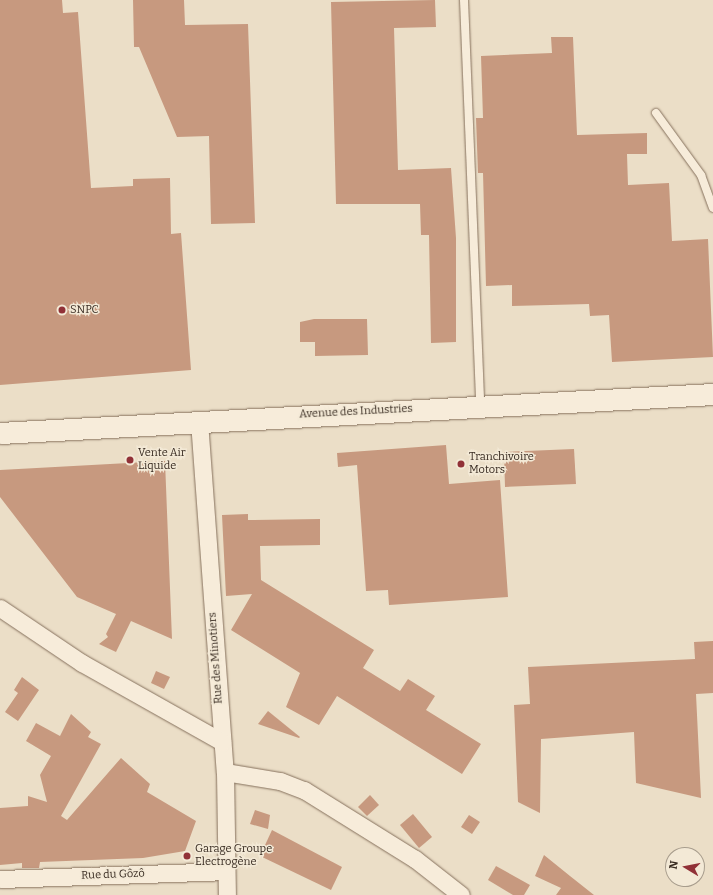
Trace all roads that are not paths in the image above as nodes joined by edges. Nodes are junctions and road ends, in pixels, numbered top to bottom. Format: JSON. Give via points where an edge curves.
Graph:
{"nodes":[{"id":1,"x":464,"y":0,"type":"edge"},
{"id":2,"x":656,"y":113,"type":"dead end"},
{"id":3,"x":713,"y":208,"type":"edge"},
{"id":4,"x":713,"y":394,"type":"edge"},
{"id":5,"x":480,"y":405,"type":"junction"},
{"id":6,"x":199,"y":421,"type":"junction"},
{"id":7,"x":0,"y":433,"type":"edge"},
{"id":8,"x":0,"y":608,"type":"edge"},
{"id":9,"x":222,"y":742,"type":"junction"},
{"id":10,"x":225,"y":772,"type":"junction"},
{"id":11,"x":225,"y":871,"type":"junction"},
{"id":12,"x":0,"y":879,"type":"edge"},
{"id":13,"x":227,"y":895,"type":"edge"},
{"id":14,"x":461,"y":895,"type":"edge"}],
"edges":[{"from":1,"to":5,"type":"lane"},
{"from":2,"to":3,"type":"lane","via":[[700,175]]},
{"from":4,"to":5,"type":"street","name":"Avenue des Industries"},
{"from":5,"to":6,"type":"street","name":"Avenue des Industries"},
{"from":6,"to":7,"type":"street","name":"Avenue des Industries"},
{"from":6,"to":9,"type":"street","name":"Rue des Minotiers"},
{"from":8,"to":9,"type":"street","via":[[82,663]]},
{"from":9,"to":10,"type":"street","name":"Rue des Minotiers"},
{"from":10,"to":11,"type":"street","name":"Rue des Minotiers"},
{"from":10,"to":14,"type":"street","via":[[280,781],[304,790],[415,859]]},
{"from":11,"to":12,"type":"street","name":"Rue du Gôzô"},
{"from":11,"to":13,"type":"street","name":"Rue des Minotiers"}]}
